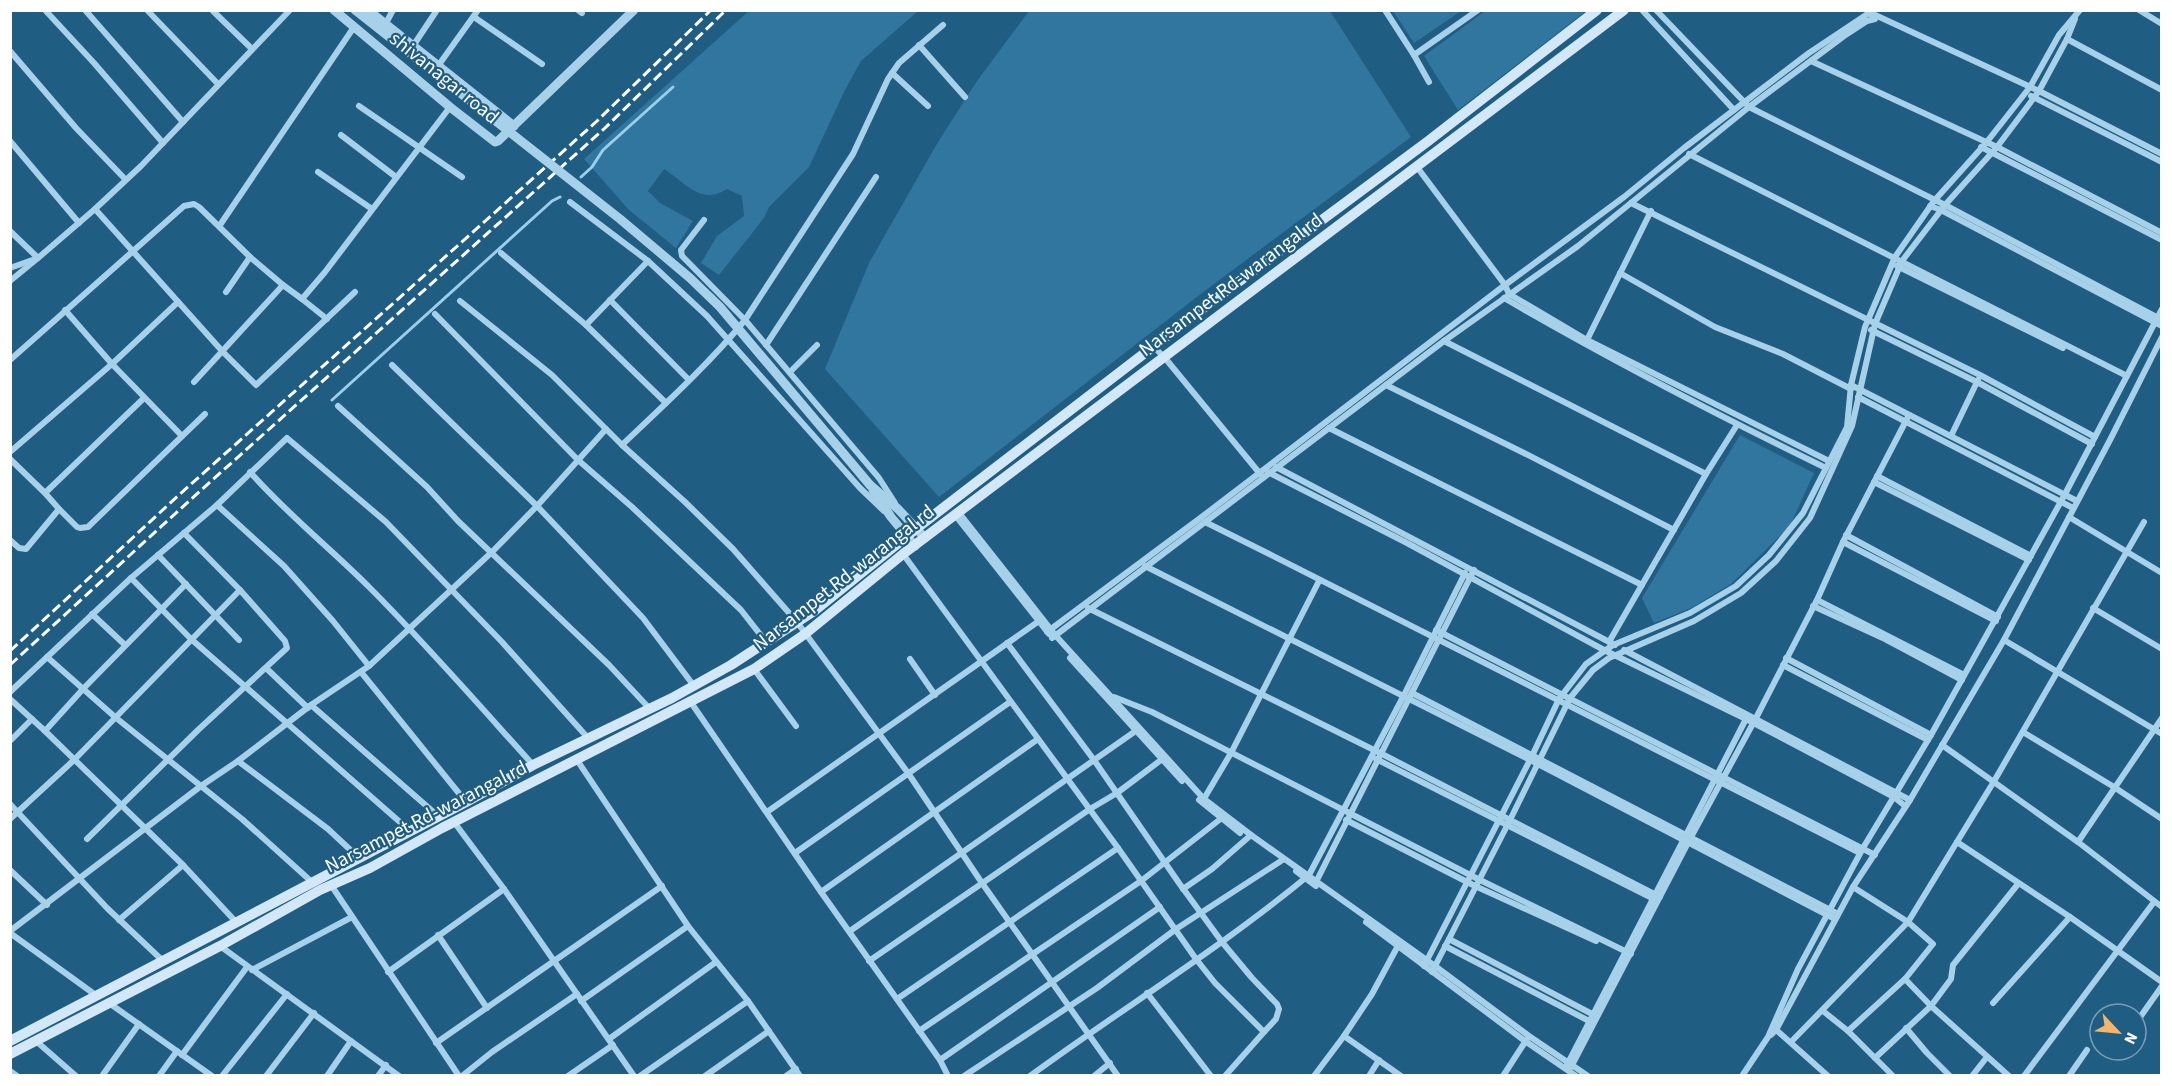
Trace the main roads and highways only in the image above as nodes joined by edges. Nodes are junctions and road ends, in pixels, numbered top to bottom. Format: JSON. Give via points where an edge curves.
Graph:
{"nodes":[{"id":1,"x":1597,"y":10,"type":"edge"},
{"id":2,"x":1623,"y":10,"type":"edge"},
{"id":3,"x":316,"y":886,"type":"junction"},
{"id":4,"x":10,"y":1041,"type":"edge"},
{"id":5,"x":10,"y":1054,"type":"edge"}],
"edges":[{"from":1,"to":3,"type":"main road","name":"Narsampet Rd-warangal rd","via":[[797,622],[694,686],[410,830]]},
{"from":2,"to":3,"type":"main road","name":"Narsampet Rd-warangal rd","via":[[754,669],[370,868],[331,885]]},
{"from":3,"to":4,"type":"main road","name":"Narsampet Rd-warangal rd","via":[[236,922]]},
{"from":3,"to":5,"type":"main road","name":"Narsampet Rd-warangal rd","via":[[220,946]]}]}
